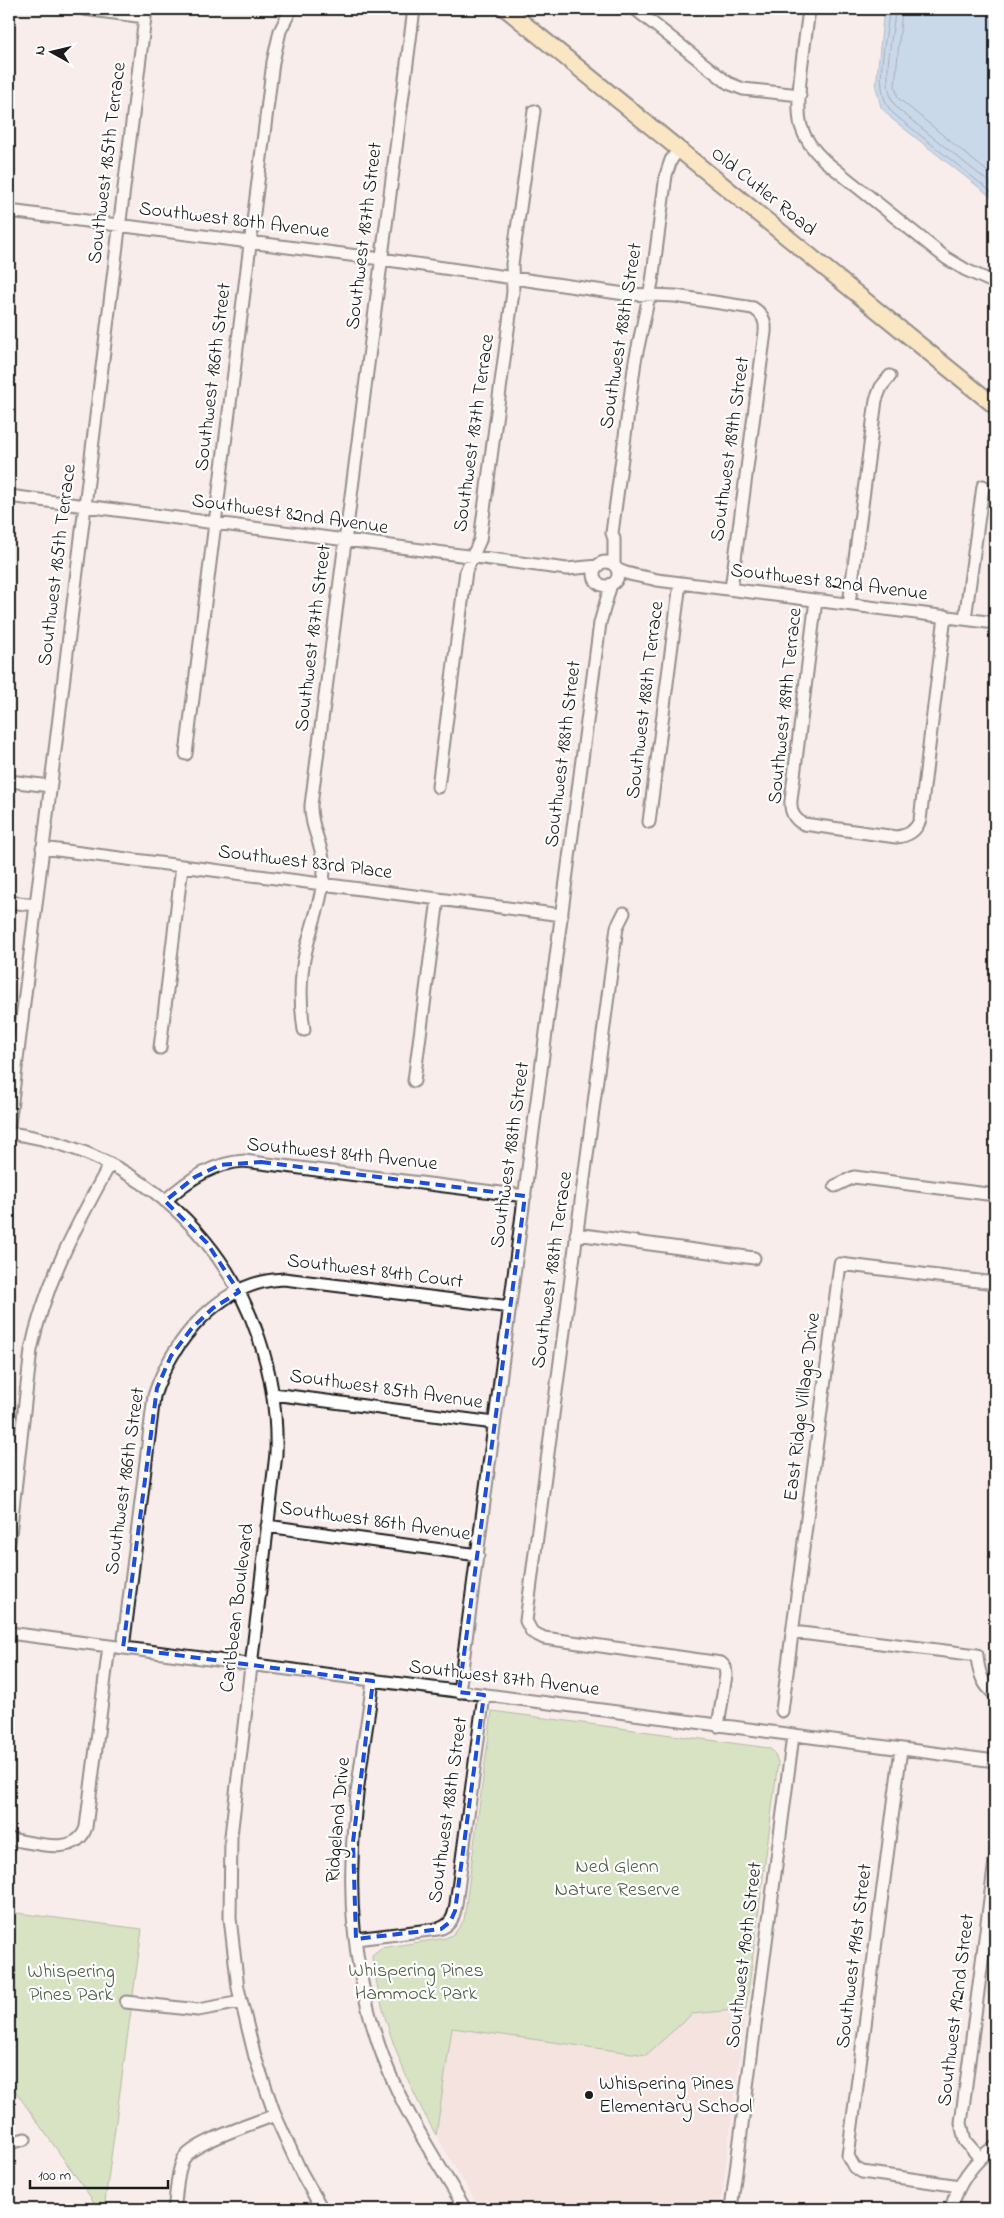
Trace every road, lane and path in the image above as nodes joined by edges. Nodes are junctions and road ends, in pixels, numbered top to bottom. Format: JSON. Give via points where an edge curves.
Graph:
{"nodes":[{"id":1,"x":84,"y":9,"type":"edge"},
{"id":2,"x":291,"y":9,"type":"edge"},
{"id":3,"x":414,"y":9,"type":"edge"},
{"id":4,"x":506,"y":9,"type":"edge"},
{"id":5,"x":635,"y":9,"type":"edge"},
{"id":6,"x":809,"y":9,"type":"edge"},
{"id":7,"x":145,"y":13,"type":"edge"},
{"id":8,"x":800,"y":94,"type":"junction"},
{"id":9,"x":534,"y":112,"type":"dead end"},
{"id":10,"x":679,"y":149,"type":"junction"},
{"id":11,"x":9,"y":211,"type":"edge"},
{"id":12,"x":119,"y":226,"type":"junction"},
{"id":13,"x":251,"y":243,"type":"junction"},
{"id":14,"x":381,"y":259,"type":"junction"},
{"id":15,"x":513,"y":278,"type":"junction"},
{"id":16,"x":995,"y":283,"type":"edge"},
{"id":17,"x":649,"y":296,"type":"junction"},
{"id":18,"x":890,"y":376,"type":"dead end"},
{"id":19,"x":995,"y":406,"type":"edge"},
{"id":20,"x":983,"y":486,"type":"dead end"},
{"id":21,"x":9,"y":496,"type":"edge"},
{"id":22,"x":84,"y":506,"type":"junction"},
{"id":23,"x":214,"y":523,"type":"junction"},
{"id":24,"x":345,"y":541,"type":"junction"},
{"id":25,"x":473,"y":557,"type":"junction"},
{"id":26,"x":607,"y":574,"type":"junction"},
{"id":27,"x":680,"y":583,"type":"junction"},
{"id":28,"x":731,"y":589,"type":"junction"},
{"id":29,"x":816,"y":600,"type":"junction"},
{"id":30,"x":849,"y":604,"type":"junction"},
{"id":31,"x":945,"y":616,"type":"junction"},
{"id":32,"x":965,"y":619,"type":"junction"},
{"id":33,"x":995,"y":623,"type":"edge"},
{"id":34,"x":186,"y":754,"type":"dead end"},
{"id":35,"x":9,"y":781,"type":"edge"},
{"id":36,"x":50,"y":786,"type":"junction"},
{"id":37,"x":438,"y":787,"type":"dead end"},
{"id":38,"x":649,"y":822,"type":"dead end"},
{"id":39,"x":42,"y":848,"type":"junction"},
{"id":40,"x":182,"y":866,"type":"junction"},
{"id":41,"x":322,"y":885,"type":"junction"},
{"id":42,"x":438,"y":899,"type":"junction"},
{"id":43,"x":9,"y":902,"type":"edge"},
{"id":44,"x":35,"y":905,"type":"junction"},
{"id":45,"x":624,"y":913,"type":"dead end"},
{"id":46,"x":562,"y":915,"type":"junction"},
{"id":47,"x":304,"y":1030,"type":"dead end"},
{"id":48,"x":160,"y":1048,"type":"dead end"},
{"id":49,"x":414,"y":1081,"type":"dead end"},
{"id":50,"x":9,"y":1125,"type":"edge"},
{"id":51,"x":9,"y":1133,"type":"edge"},
{"id":52,"x":110,"y":1164,"type":"junction"},
{"id":53,"x":835,"y":1186,"type":"dead end"},
{"id":54,"x":995,"y":1195,"type":"edge"},
{"id":55,"x":525,"y":1196,"type":"junction"},
{"id":56,"x":165,"y":1201,"type":"junction"},
{"id":57,"x":576,"y":1234,"type":"junction"},
{"id":58,"x":754,"y":1258,"type":"dead end"},
{"id":59,"x":995,"y":1284,"type":"edge"},
{"id":60,"x":239,"y":1292,"type":"junction"},
{"id":61,"x":510,"y":1308,"type":"junction"},
{"id":62,"x":273,"y":1394,"type":"junction"},
{"id":63,"x":494,"y":1423,"type":"junction"},
{"id":64,"x":267,"y":1526,"type":"junction"},
{"id":65,"x":9,"y":1543,"type":"edge"},
{"id":66,"x":478,"y":1554,"type":"junction"},
{"id":67,"x":793,"y":1632,"type":"junction"},
{"id":68,"x":9,"y":1633,"type":"edge"},
{"id":69,"x":109,"y":1646,"type":"junction"},
{"id":70,"x":123,"y":1648,"type":"junction"},
{"id":71,"x":250,"y":1665,"type":"junction"},
{"id":72,"x":373,"y":1681,"type":"junction"},
{"id":73,"x":459,"y":1692,"type":"junction"},
{"id":74,"x":995,"y":1694,"type":"edge"},
{"id":75,"x":484,"y":1695,"type":"junction"},
{"id":76,"x":782,"y":1711,"type":"dead end"},
{"id":77,"x":718,"y":1726,"type":"junction"},
{"id":78,"x":793,"y":1736,"type":"junction"},
{"id":79,"x":901,"y":1749,"type":"junction"},
{"id":80,"x":995,"y":1761,"type":"edge"},
{"id":81,"x":9,"y":1839,"type":"edge"},
{"id":82,"x":995,"y":1861,"type":"edge"},
{"id":83,"x":356,"y":1939,"type":"junction"},
{"id":84,"x":126,"y":2002,"type":"dead end"},
{"id":85,"x":241,"y":2002,"type":"junction"},
{"id":86,"x":275,"y":2116,"type":"junction"},
{"id":87,"x":24,"y":2139,"type":"dead end"},
{"id":88,"x":9,"y":2143,"type":"edge"},
{"id":89,"x":995,"y":2146,"type":"edge"},
{"id":90,"x":980,"y":2158,"type":"junction"},
{"id":91,"x":960,"y":2186,"type":"junction"},
{"id":92,"x":174,"y":2209,"type":"edge"},
{"id":93,"x":322,"y":2209,"type":"edge"},
{"id":94,"x":465,"y":2209,"type":"edge"},
{"id":95,"x":731,"y":2209,"type":"edge"},
{"id":96,"x":952,"y":2209,"type":"edge"}],
"edges":[{"from":1,"to":7,"type":"street"},
{"from":2,"to":13,"type":"street","name":"Southwest 186th Street","via":[[280,31],[273,62]]},
{"from":3,"to":14,"type":"street","name":"Southwest 187th Street"},
{"from":4,"to":10,"type":"main road","name":"Old Cutler Road"},
{"from":5,"to":8,"type":"street","via":[[728,84],[743,89]]},
{"from":6,"to":8,"type":"street"},
{"from":7,"to":12,"type":"street","name":"Southwest 185th Terrace"},
{"from":8,"to":16,"type":"street","via":[[802,130],[819,155],[946,258]]},
{"from":9,"to":15,"type":"street","name":"Southwest 187th Terrace","via":[[512,264]]},
{"from":10,"to":17,"type":"street","name":"Southwest 188th Street","via":[[669,164],[666,176]]},
{"from":10,"to":19,"type":"main road","name":"Old Cutler Road"},
{"from":11,"to":12,"type":"street","name":"Southwest 80th Avenue"},
{"from":12,"to":13,"type":"street","name":"Southwest 80th Avenue"},
{"from":12,"to":22,"type":"street","name":"Southwest 185th Terrace"},
{"from":13,"to":14,"type":"street","name":"Southwest 80th Avenue"},
{"from":13,"to":23,"type":"street","name":"Southwest 186th Street"},
{"from":14,"to":15,"type":"street","name":"Southwest 80th Avenue"},
{"from":14,"to":24,"type":"street","name":"Southwest 187th Street"},
{"from":15,"to":17,"type":"street","name":"Southwest 80th Avenue"},
{"from":15,"to":25,"type":"street","name":"Southwest 187th Terrace","via":[[480,540]]},
{"from":17,"to":26,"type":"street","name":"Southwest 188th Street","via":[[635,361],[612,533],[608,537]]},
{"from":17,"to":28,"type":"street","name":"Southwest 189th Street","via":[[675,296],[742,305],[753,308],[764,320]]},
{"from":18,"to":30,"type":"street","via":[[876,400]]},
{"from":20,"to":32,"type":"street"},
{"from":21,"to":22,"type":"street","name":"Southwest 82nd Avenue"},
{"from":22,"to":23,"type":"street","name":"Southwest 82nd Avenue"},
{"from":22,"to":36,"type":"street","name":"Southwest 185th Terrace"},
{"from":23,"to":24,"type":"street","name":"Southwest 82nd Avenue"},
{"from":23,"to":34,"type":"street","name":"Southwest 186th Street"},
{"from":24,"to":25,"type":"street","name":"Southwest 82nd Avenue"},
{"from":24,"to":41,"type":"street","name":"Southwest 187th Street","via":[[311,806],[312,822],[324,862]]},
{"from":25,"to":26,"type":"street","name":"Southwest 82nd Avenue","via":[[567,569],[573,573]]},
{"from":25,"to":37,"type":"street","name":"Southwest 187th Terrace","via":[[466,571]]},
{"from":26,"to":27,"type":"street","name":"Southwest 82nd Avenue","via":[[623,572]]},
{"from":26,"to":46,"type":"street","name":"Southwest 188th Street"},
{"from":27,"to":28,"type":"street","name":"Southwest 82nd Avenue"},
{"from":27,"to":38,"type":"street","name":"Southwest 188th Terrace"},
{"from":28,"to":29,"type":"street","name":"Southwest 82nd Avenue"},
{"from":29,"to":30,"type":"street","name":"Southwest 82nd Avenue"},
{"from":29,"to":31,"type":"street","name":"Southwest 189th Terrace","via":[[790,805],[800,823],[896,837],[910,833],[920,820]]},
{"from":30,"to":31,"type":"street","name":"Southwest 82nd Avenue"},
{"from":31,"to":32,"type":"street","name":"Southwest 82nd Avenue"},
{"from":32,"to":33,"type":"street","name":"Southwest 82nd Avenue"},
{"from":35,"to":36,"type":"street"},
{"from":36,"to":39,"type":"street","name":"Southwest 185th Terrace"},
{"from":39,"to":40,"type":"street","name":"Southwest 83rd Place"},
{"from":39,"to":44,"type":"street","name":"Southwest 185th Terrace"},
{"from":40,"to":41,"type":"street","name":"Southwest 83rd Place"},
{"from":40,"to":48,"type":"street"},
{"from":41,"to":42,"type":"street","name":"Southwest 83rd Place"},
{"from":41,"to":47,"type":"street","name":"Southwest 187th Street","via":[[320,905],[301,977]]},
{"from":42,"to":46,"type":"street","name":"Southwest 83rd Place"},
{"from":42,"to":49,"type":"street"},
{"from":43,"to":44,"type":"street"},
{"from":44,"to":50,"type":"street","name":"Southwest 185th Terrace"},
{"from":45,"to":57,"type":"street","name":"Southwest 188th Terrace","via":[[617,927]]},
{"from":46,"to":55,"type":"street","name":"Southwest 188th Street"},
{"from":51,"to":52,"type":"street","name":"Caribbean Boulevard","via":[[60,1144]]},
{"from":52,"to":56,"type":"street","name":"Caribbean Boulevard"},
{"from":52,"to":65,"type":"street","via":[[53,1275],[38,1319],[31,1350]]},
{"from":53,"to":54,"type":"street","via":[[854,1177]]},
{"from":55,"to":56,"type":"street","name":"Southwest 84th Avenue","via":[[244,1161],[202,1172]]},
{"from":55,"to":61,"type":"street","name":"Southwest 188th Street"},
{"from":56,"to":60,"type":"street","name":"Caribbean Boulevard","via":[[207,1243]]},
{"from":57,"to":58,"type":"street"},
{"from":57,"to":77,"type":"street","name":"Southwest 188th Terrace","via":[[526,1612],[528,1625],[532,1632],[544,1638],[714,1661],[723,1665],[726,1675]]},
{"from":59,"to":67,"type":"street","name":"East Ridge Village Drive","via":[[840,1264]]},
{"from":60,"to":61,"type":"street","name":"Southwest 84th Court","via":[[261,1282],[284,1279]]},
{"from":60,"to":62,"type":"street","name":"Caribbean Boulevard","via":[[260,1339]]},
{"from":60,"to":70,"type":"street","name":"Southwest 186th Street","via":[[213,1308],[192,1328],[171,1356],[157,1388],[150,1414]]},
{"from":61,"to":63,"type":"street","name":"Southwest 188th Street"},
{"from":62,"to":63,"type":"street","name":"Southwest 85th Avenue"},
{"from":62,"to":64,"type":"street","name":"Caribbean Boulevard","via":[[276,1454]]},
{"from":63,"to":66,"type":"street","name":"Southwest 188th Street"},
{"from":64,"to":66,"type":"street","name":"Southwest 86th Avenue"},
{"from":64,"to":71,"type":"street","name":"Caribbean Boulevard"},
{"from":66,"to":73,"type":"street","name":"Southwest 188th Street"},
{"from":67,"to":74,"type":"street","via":[[978,1656],[982,1679]]},
{"from":67,"to":76,"type":"street","name":"East Ridge Village Drive"},
{"from":68,"to":69,"type":"street","name":"Southwest 87th Avenue"},
{"from":69,"to":70,"type":"street","name":"Southwest 87th Avenue"},
{"from":69,"to":81,"type":"street","via":[[86,1827],[78,1841],[61,1846]]},
{"from":70,"to":71,"type":"street","name":"Southwest 87th Avenue"},
{"from":71,"to":72,"type":"street","name":"Southwest 87th Avenue"},
{"from":71,"to":85,"type":"street","name":"Caribbean Boulevard","via":[[229,1863],[232,1937]]},
{"from":72,"to":73,"type":"street","name":"Southwest 87th Avenue"},
{"from":72,"to":83,"type":"street","name":"Ridgeland Drive","via":[[353,1842],[352,1893]]},
{"from":73,"to":75,"type":"street","name":"Southwest 87th Avenue"},
{"from":75,"to":77,"type":"street","name":"Southwest 87th Avenue"},
{"from":75,"to":83,"type":"street","name":"Southwest 188th Street","via":[[452,1919],[438,1929]]},
{"from":77,"to":78,"type":"street","name":"Southwest 87th Avenue"},
{"from":78,"to":79,"type":"street","name":"Southwest 87th Avenue"},
{"from":78,"to":95,"type":"street","name":"Southwest 190th Street"},
{"from":79,"to":80,"type":"street","name":"Southwest 87th Avenue"},
{"from":79,"to":91,"type":"street","name":"Southwest 191st Street","via":[[849,2161],[865,2172]]},
{"from":82,"to":90,"type":"street","name":"Southwest 192nd Street","via":[[962,2123],[965,2141]]},
{"from":83,"to":94,"type":"street","name":"Ridgeland Drive","via":[[368,2002],[393,2080],[415,2125]]},
{"from":84,"to":85,"type":"street","via":[[198,2010]]},
{"from":85,"to":86,"type":"street","name":"Caribbean Boulevard"},
{"from":86,"to":92,"type":"street","via":[[200,2145],[187,2154],[180,2170]]},
{"from":86,"to":93,"type":"street","name":"Caribbean Boulevard"},
{"from":87,"to":88,"type":"street"},
{"from":89,"to":90,"type":"street"},
{"from":90,"to":91,"type":"street"},
{"from":91,"to":96,"type":"street"}]}
